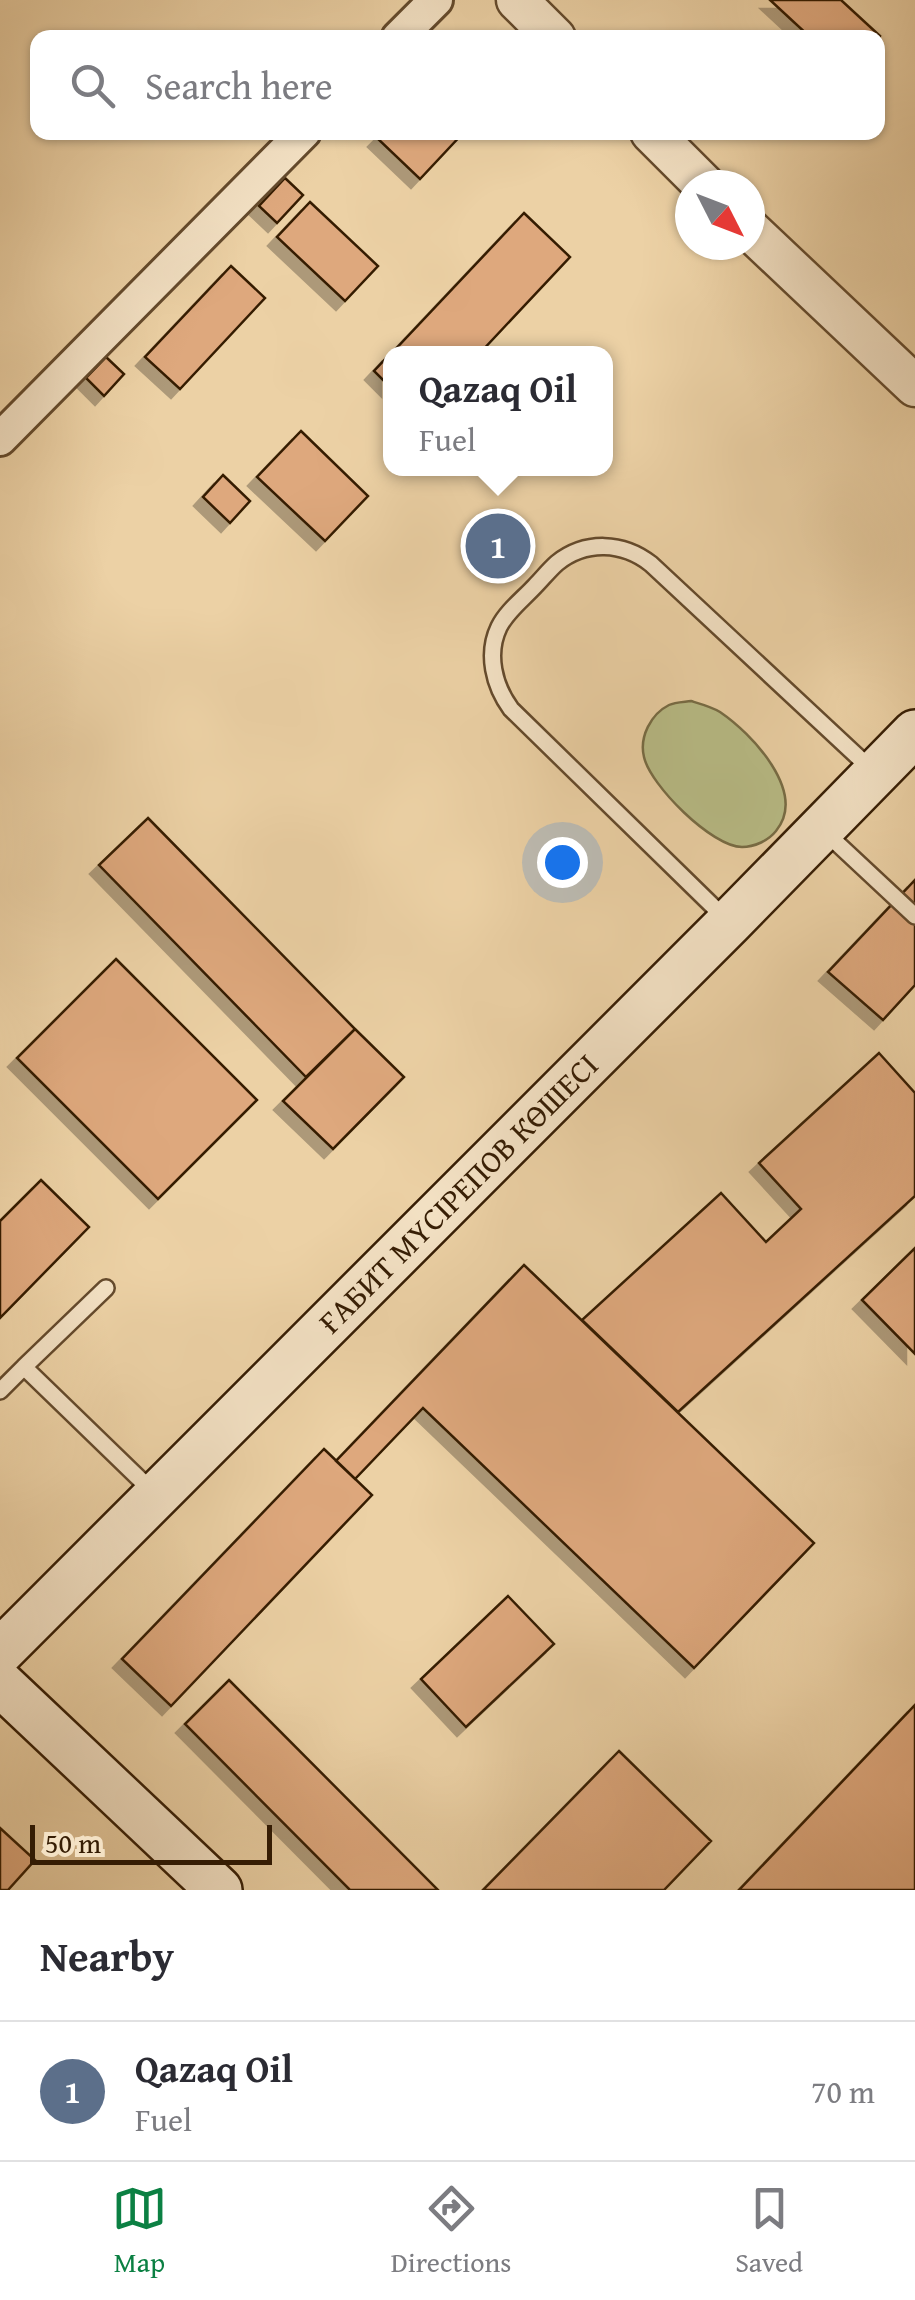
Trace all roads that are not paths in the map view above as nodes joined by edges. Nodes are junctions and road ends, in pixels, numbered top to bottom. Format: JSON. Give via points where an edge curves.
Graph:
{"nodes":[{"id":1,"x":436,"y":0,"type":"edge"},
{"id":2,"x":517,"y":0,"type":"edge"},
{"id":3,"x":406,"y":30,"type":"edge"},
{"id":4,"x":546,"y":30,"type":"edge"},
{"id":5,"x":296,"y":140,"type":"edge"},
{"id":6,"x":659,"y":140,"type":"edge"},
{"id":7,"x":689,"y":170,"type":"edge"},
{"id":8,"x":765,"y":244,"type":"edge"},
{"id":9,"x":915,"y":386,"type":"edge"},
{"id":10,"x":0,"y":439,"type":"edge"},
{"id":11,"x":915,"y":732,"type":"edge"},
{"id":12,"x":875,"y":773,"type":"junction"},
{"id":13,"x":821,"y":828,"type":"junction"},
{"id":14,"x":915,"y":916,"type":"edge"},
{"id":15,"x":729,"y":922,"type":"junction"},
{"id":16,"x":106,"y":1288,"type":"dead end"},
{"id":17,"x":24,"y":1367,"type":"junction"},
{"id":18,"x":0,"y":1391,"type":"edge"},
{"id":19,"x":156,"y":1495,"type":"junction"},
{"id":20,"x":0,"y":1652,"type":"edge"},
{"id":21,"x":0,"y":1683,"type":"edge"},
{"id":22,"x":219,"y":1890,"type":"edge"}],
"edges":[{"from":1,"to":3,"type":"street"},
{"from":2,"to":4,"type":"street"},
{"from":5,"to":10,"type":"street"},
{"from":6,"to":7,"type":"street"},
{"from":8,"to":9,"type":"street"},
{"from":11,"to":12,"type":"main road","name":"ҒАБИТ МҮСІРЕПОВ КӨШЕСІ"},
{"from":12,"to":13,"type":"main road","name":"ҒАБИТ МҮСІРЕПОВ КӨШЕСІ"},
{"from":12,"to":15,"type":"lane","via":[[638,554],[588,548],[545,576],[498,629],[494,679],[501,696]]},
{"from":13,"to":14,"type":"lane"},
{"from":13,"to":15,"type":"main road","name":"ҒАБИТ МҮСІРЕПОВ КӨШЕСІ"},
{"from":15,"to":19,"type":"main road","name":"ҒАБИТ МҮСІРЕПОВ КӨШЕСІ"},
{"from":16,"to":17,"type":"lane"},
{"from":17,"to":18,"type":"lane"},
{"from":17,"to":19,"type":"lane"},
{"from":19,"to":20,"type":"main road","name":"ҒАБИТ МҮСІРЕПОВ КӨШЕСІ"},
{"from":21,"to":22,"type":"main road"}]}
